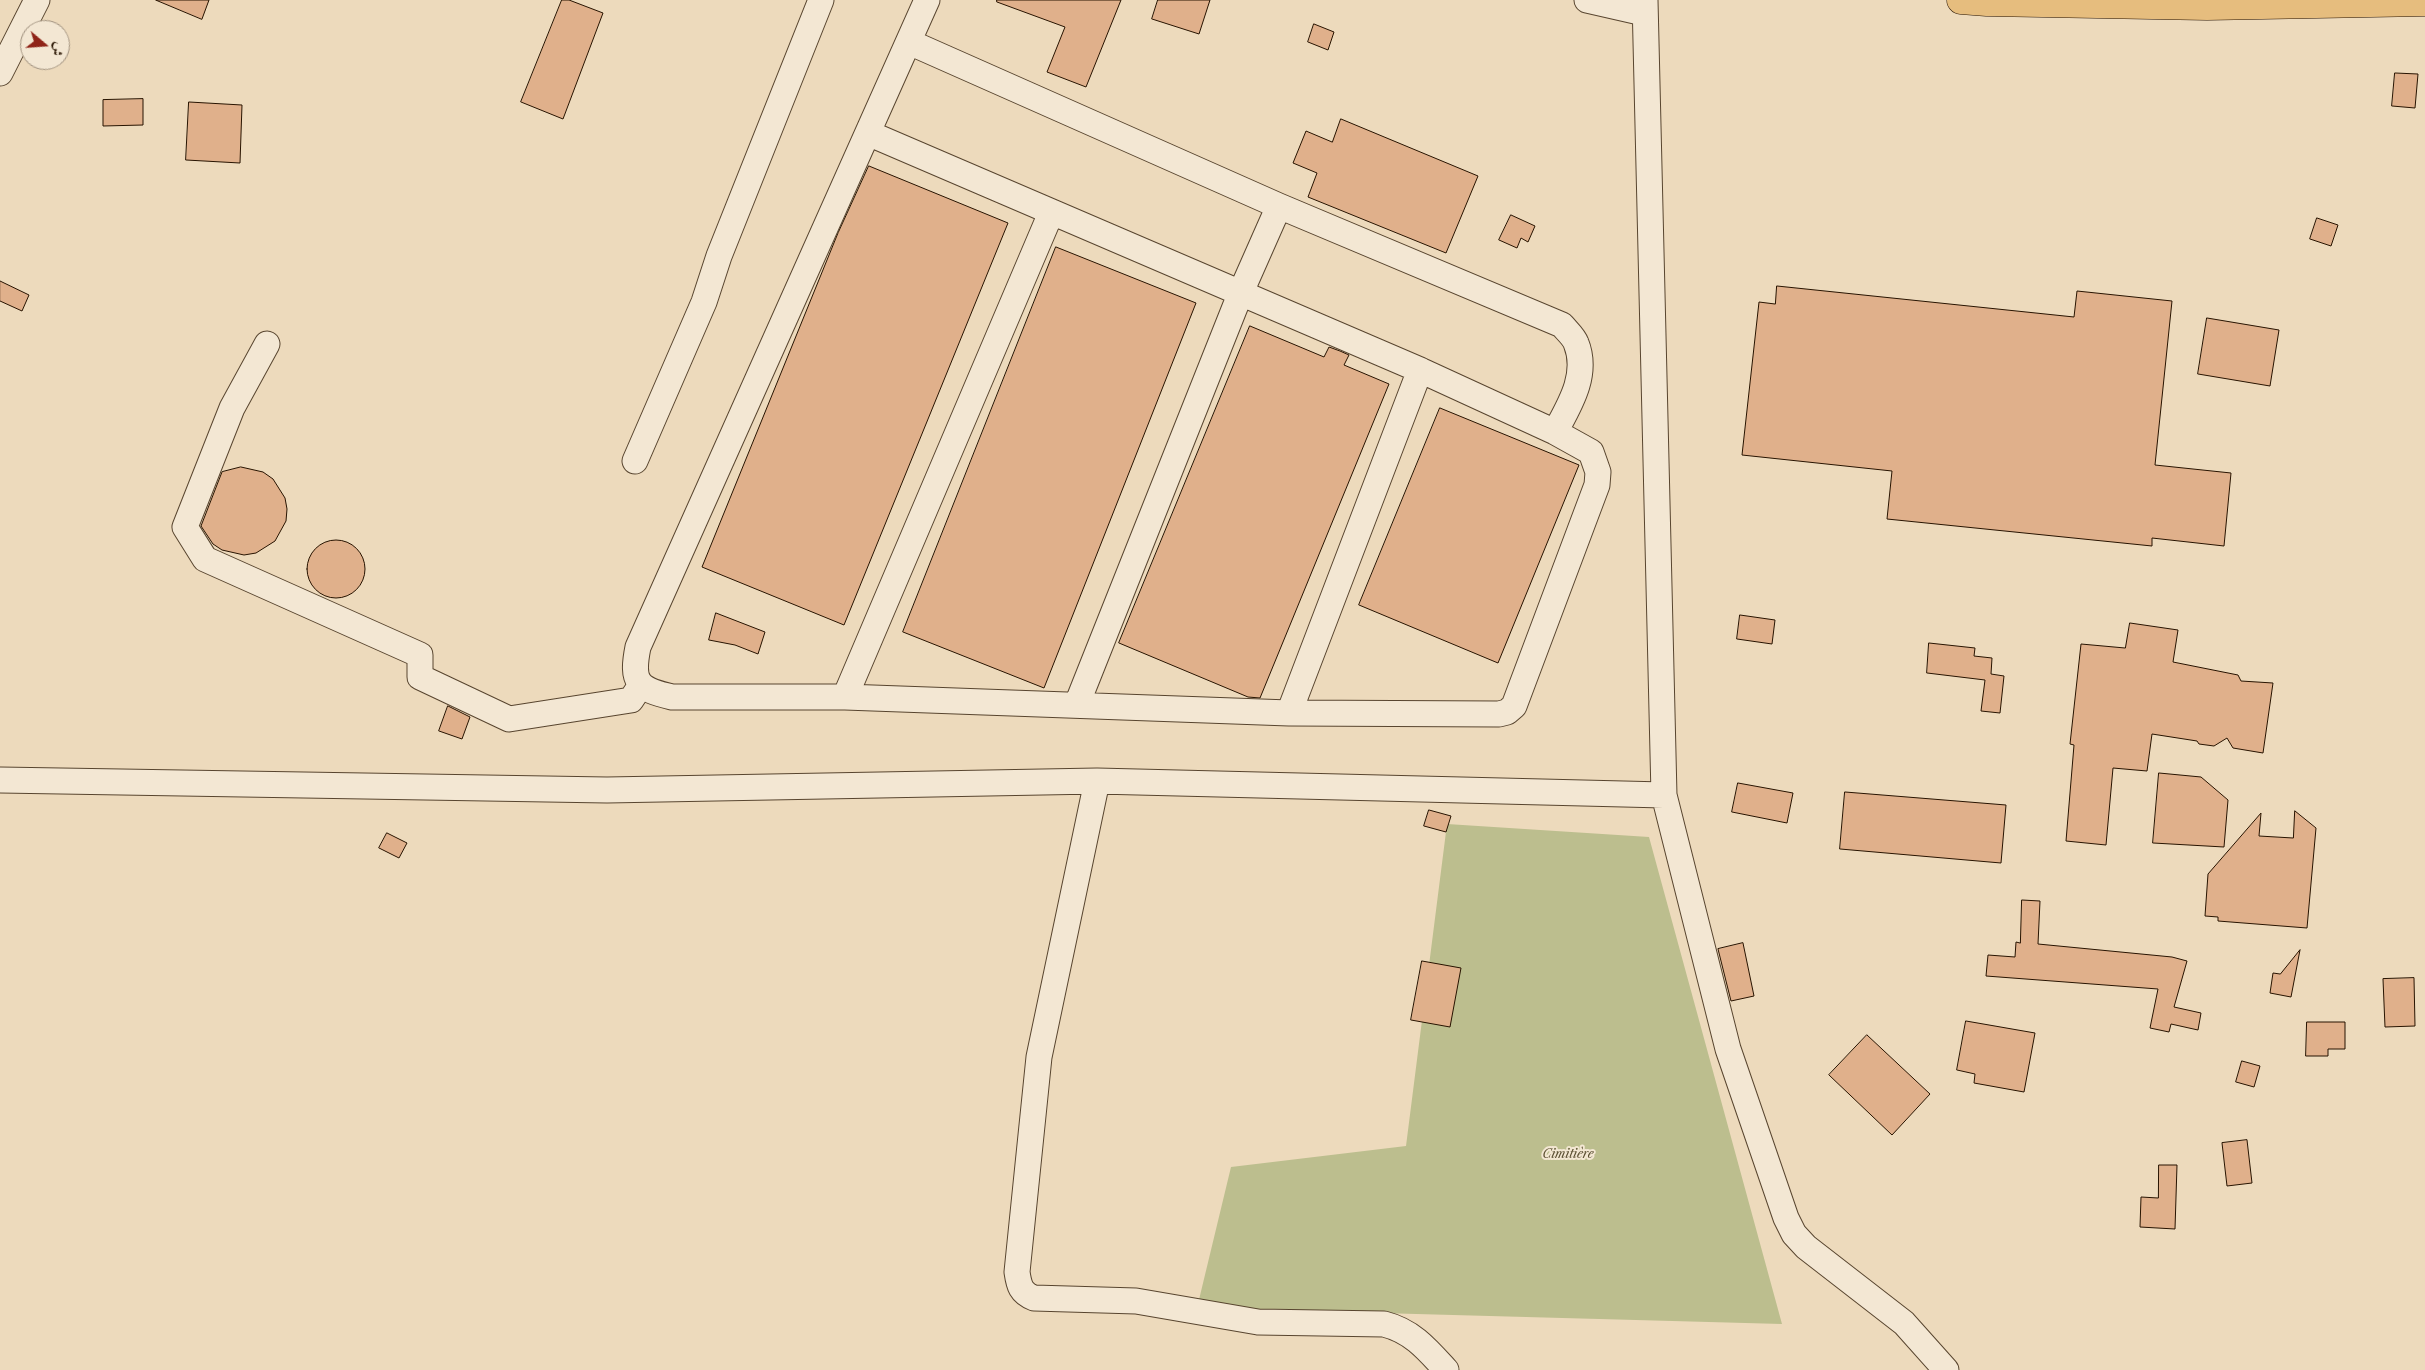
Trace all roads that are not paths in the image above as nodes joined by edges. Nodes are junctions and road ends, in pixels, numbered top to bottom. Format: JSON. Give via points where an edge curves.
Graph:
{"nodes":[{"id":1,"x":37,"y":0,"type":"edge"},
{"id":2,"x":821,"y":0,"type":"edge"},
{"id":3,"x":927,"y":0,"type":"edge"},
{"id":4,"x":1587,"y":0,"type":"edge"},
{"id":5,"x":1961,"y":0,"type":"edge"},
{"id":6,"x":2425,"y":2,"type":"edge"},
{"id":7,"x":1645,"y":6,"type":"edge"},
{"id":8,"x":909,"y":42,"type":"junction"},
{"id":9,"x":0,"y":72,"type":"edge"},
{"id":10,"x":868,"y":133,"type":"junction"},
{"id":11,"x":1280,"y":206,"type":"junction"},
{"id":12,"x":1052,"y":213,"type":"junction"},
{"id":13,"x":1241,"y":292,"type":"junction"},
{"id":14,"x":267,"y":344,"type":"dead end"},
{"id":15,"x":1420,"y":370,"type":"junction"},
{"id":16,"x":1555,"y":432,"type":"junction"},
{"id":17,"x":635,"y":461,"type":"dead end"},
{"id":18,"x":641,"y":685,"type":"junction"},
{"id":19,"x":845,"y":697,"type":"junction"},
{"id":20,"x":1077,"y":704,"type":"junction"},
{"id":21,"x":1289,"y":713,"type":"junction"},
{"id":22,"x":0,"y":780,"type":"edge"},
{"id":23,"x":1097,"y":781,"type":"junction"},
{"id":24,"x":1664,"y":795,"type":"junction"},
{"id":25,"x":1446,"y":1370,"type":"edge"},
{"id":26,"x":1946,"y":1370,"type":"edge"}],
"edges":[{"from":1,"to":9,"type":"street"},
{"from":2,"to":17,"type":"street","via":[[719,256],[704,302]]},
{"from":3,"to":8,"type":"street"},
{"from":4,"to":7,"type":"street"},
{"from":5,"to":6,"type":"highway","via":[[2207,6]]},
{"from":7,"to":24,"type":"street"},
{"from":8,"to":10,"type":"street"},
{"from":8,"to":11,"type":"street"},
{"from":10,"to":12,"type":"street"},
{"from":10,"to":18,"type":"street","via":[[638,647],[633,670]]},
{"from":11,"to":13,"type":"street"},
{"from":11,"to":16,"type":"street","via":[[1562,325],[1576,343],[1580,366],[1576,394]]},
{"from":12,"to":13,"type":"street"},
{"from":12,"to":19,"type":"street"},
{"from":13,"to":15,"type":"street"},
{"from":13,"to":20,"type":"street"},
{"from":14,"to":18,"type":"street","via":[[232,408],[186,527],[205,559],[420,655],[420,677],[509,719],[632,700]]},
{"from":15,"to":16,"type":"street"},
{"from":15,"to":21,"type":"street"},
{"from":16,"to":21,"type":"street","via":[[1592,452],[1598,472],[1597,485],[1514,706],[1499,714]]},
{"from":18,"to":19,"type":"street","via":[[655,693],[672,696]]},
{"from":19,"to":20,"type":"street"},
{"from":20,"to":21,"type":"street"},
{"from":22,"to":23,"type":"street","via":[[607,790]]},
{"from":23,"to":24,"type":"street"},
{"from":23,"to":25,"type":"street","via":[[1039,1057],[1017,1272],[1020,1289],[1034,1298],[1136,1301],[1258,1322],[1384,1324],[1412,1336]]},
{"from":24,"to":26,"type":"street","via":[[1728,1049],[1786,1218],[1806,1247],[1904,1323]]}]}
